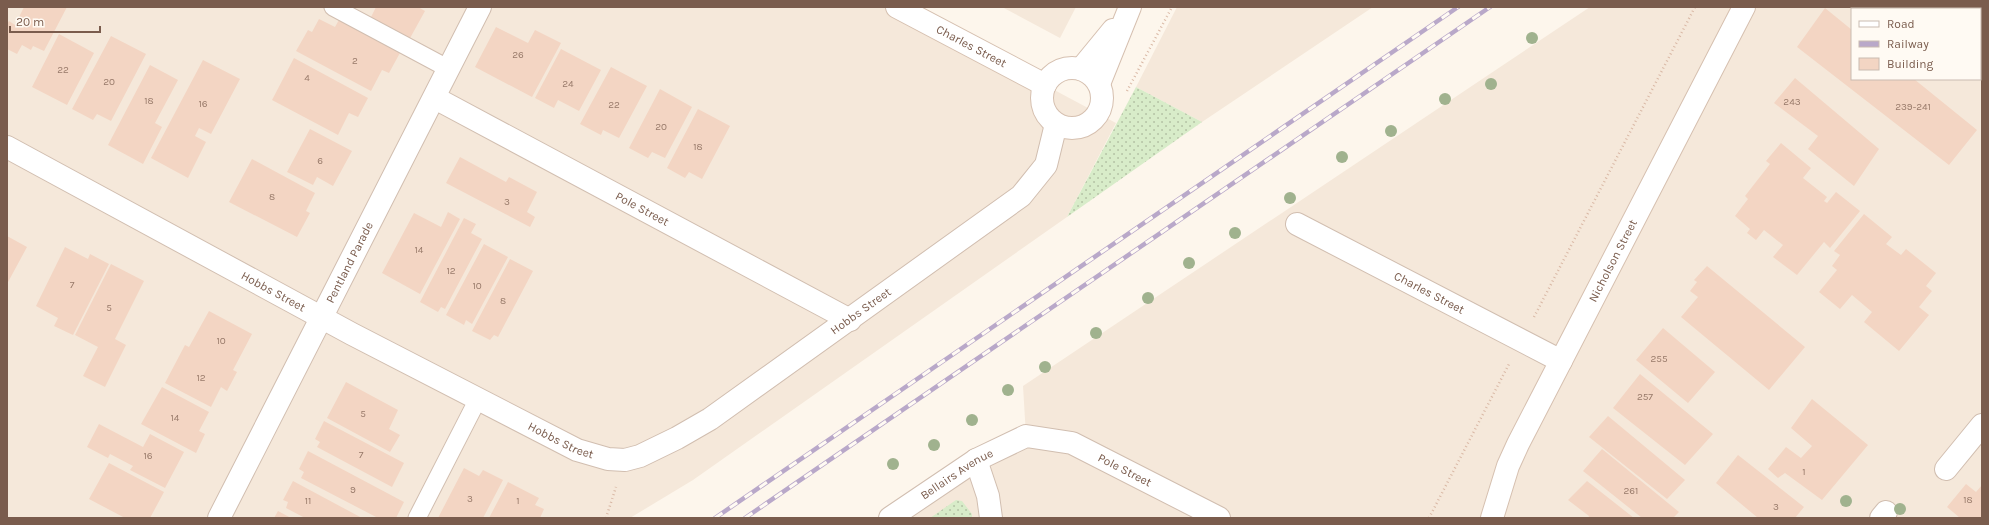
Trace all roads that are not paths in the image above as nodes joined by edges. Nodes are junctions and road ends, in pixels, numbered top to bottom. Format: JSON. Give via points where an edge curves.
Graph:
{"nodes":[{"id":1,"x":333,"y":7,"type":"edge"},
{"id":2,"x":480,"y":7,"type":"edge"},
{"id":3,"x":897,"y":7,"type":"edge"},
{"id":4,"x":1744,"y":7,"type":"edge"},
{"id":5,"x":1128,"y":11,"type":"edge"},
{"id":6,"x":449,"y":69,"type":"junction"},
{"id":7,"x":1081,"y":69,"type":"junction"},
{"id":8,"x":1099,"y":84,"type":"junction"},
{"id":9,"x":1045,"y":85,"type":"junction"},
{"id":10,"x":435,"y":98,"type":"junction"},
{"id":11,"x":1056,"y":124,"type":"junction"},
{"id":12,"x":7,"y":147,"type":"edge"},
{"id":13,"x":1297,"y":224,"type":"dead end"},
{"id":14,"x":322,"y":318,"type":"junction"},
{"id":15,"x":850,"y":320,"type":"junction"},
{"id":16,"x":1561,"y":361,"type":"junction"},
{"id":17,"x":478,"y":399,"type":"junction"},
{"id":18,"x":1982,"y":425,"type":"edge"},
{"id":19,"x":1026,"y":436,"type":"joint"},
{"id":20,"x":976,"y":460,"type":"junction"},
{"id":21,"x":1946,"y":470,"type":"dead end"},
{"id":22,"x":1489,"y":515,"type":"edge"},
{"id":23,"x":219,"y":518,"type":"edge"},
{"id":24,"x":417,"y":518,"type":"edge"},
{"id":25,"x":890,"y":518,"type":"edge"},
{"id":26,"x":991,"y":518,"type":"edge"},
{"id":27,"x":1219,"y":518,"type":"edge"}],
"edges":[{"from":1,"to":6,"type":"lane"},
{"from":2,"to":6,"type":"street","name":"Pentland Parade"},
{"from":3,"to":9,"type":"street","name":"Charles Street"},
{"from":4,"to":16,"type":"street","name":"Nicholson Street"},
{"from":5,"to":7,"type":"street"},
{"from":5,"to":8,"type":"street"},
{"from":6,"to":10,"type":"street","name":"Pentland Parade"},
{"from":7,"to":8,"type":"street","via":[[1092,75]]},
{"from":7,"to":9,"type":"street","via":[[1060,70],[1051,76]]},
{"from":8,"to":11,"type":"street","via":[[1101,106],[1096,116],[1078,127]]},
{"from":9,"to":11,"type":"street","via":[[1042,96],[1044,106],[1048,116]]},
{"from":10,"to":14,"type":"street","name":"Pentland Parade"},
{"from":10,"to":15,"type":"street","name":"Pole Street"},
{"from":11,"to":15,"type":"street","name":"Hobbs Street","via":[[1046,165],[1021,196]]},
{"from":12,"to":14,"type":"street","name":"Hobbs Street"},
{"from":13,"to":16,"type":"street","name":"Charles Street"},
{"from":14,"to":17,"type":"street","name":"Hobbs Street"},
{"from":14,"to":23,"type":"street","name":"Pentland Parade"},
{"from":15,"to":17,"type":"street","name":"Hobbs Street","via":[[710,419],[655,450],[625,460],[608,459],[577,450]]},
{"from":16,"to":22,"type":"street","name":"Nicholson Street","via":[[1508,466]]},
{"from":17,"to":24,"type":"lane"},
{"from":18,"to":21,"type":"street"},
{"from":19,"to":20,"type":"street","name":"Bellairs Avenue"},
{"from":19,"to":27,"type":"street","name":"Pole Street","via":[[1072,443]]},
{"from":20,"to":25,"type":"street","name":"Bellairs Avenue"},
{"from":20,"to":26,"type":"street","via":[[988,496]]}]}
